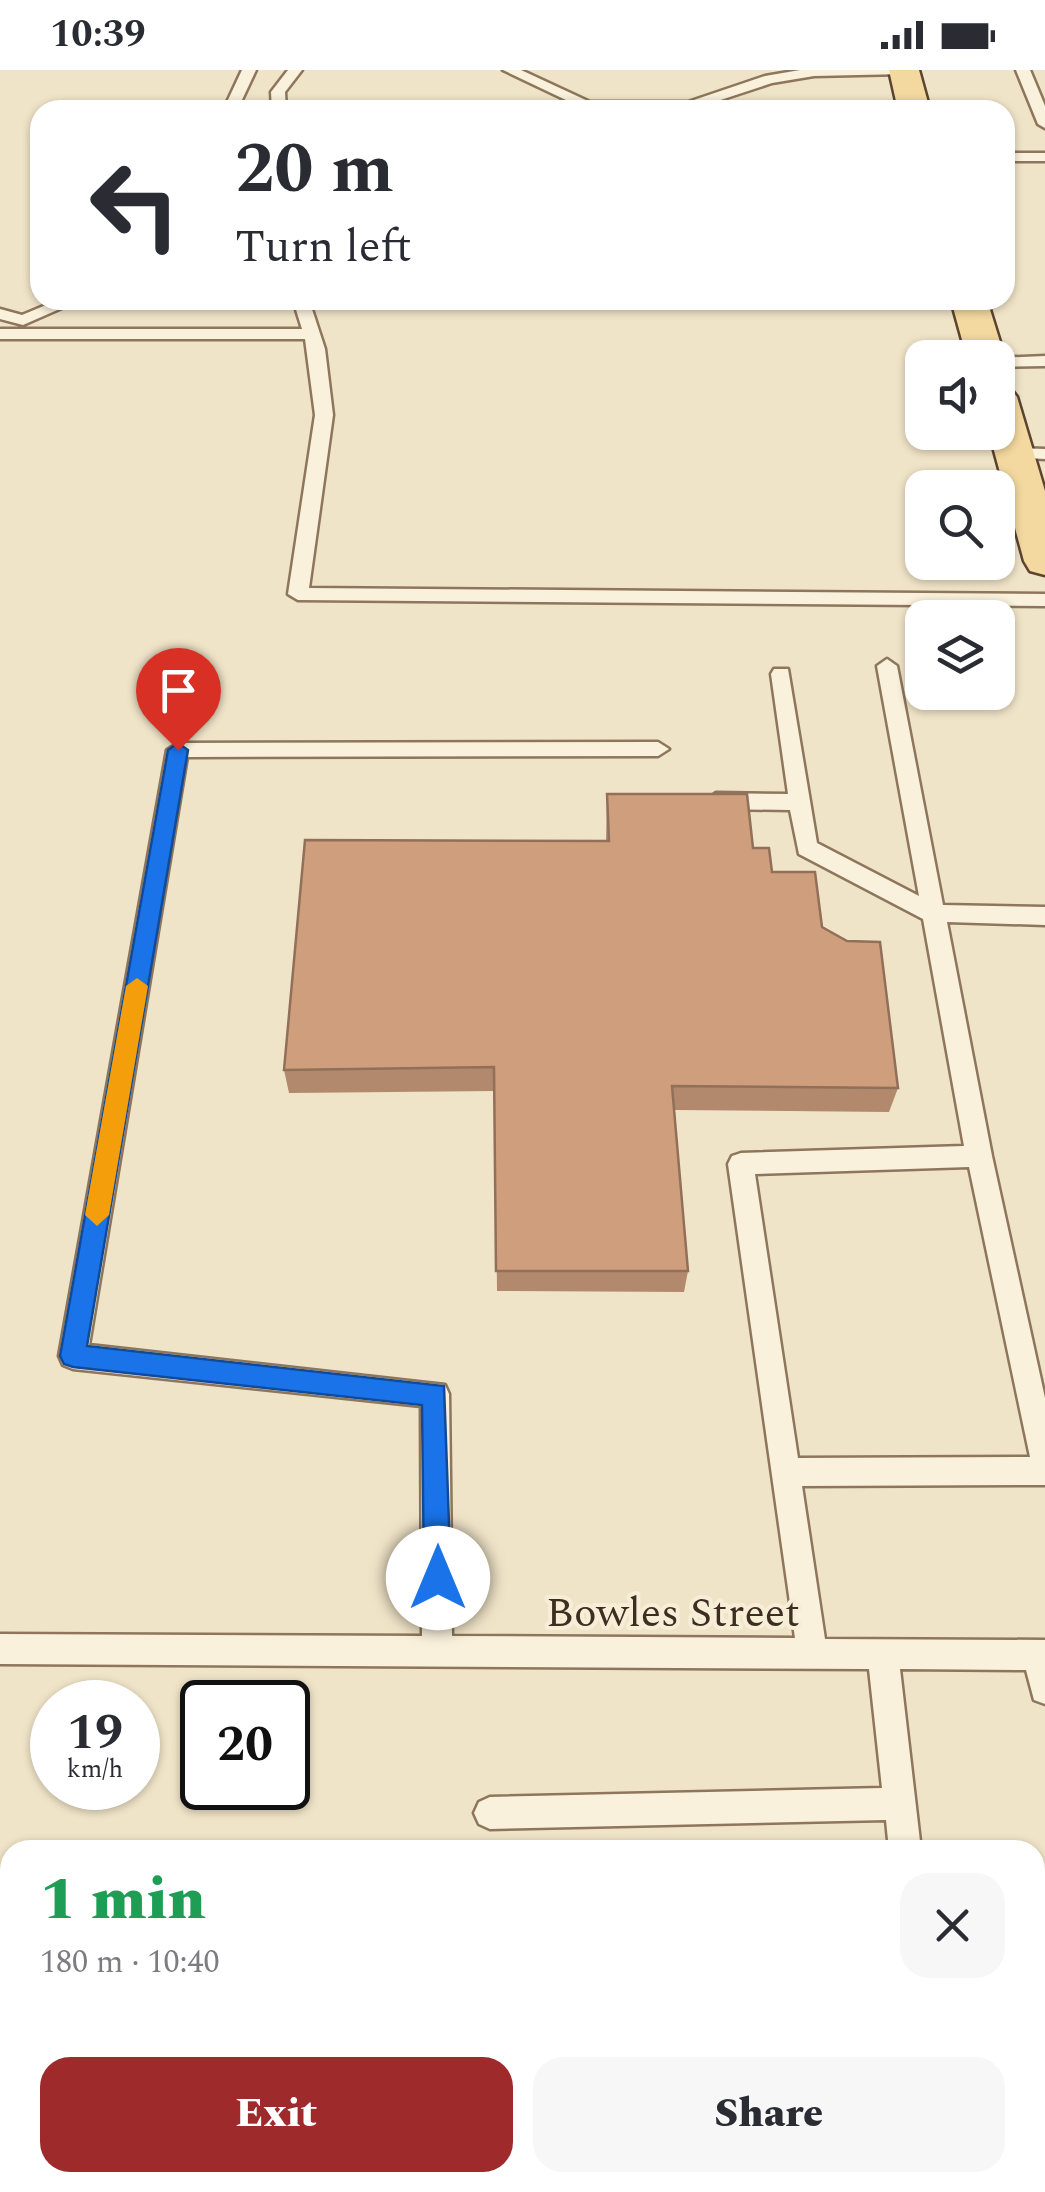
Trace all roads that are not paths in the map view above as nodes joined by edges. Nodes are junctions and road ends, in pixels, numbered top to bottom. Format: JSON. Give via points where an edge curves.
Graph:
{"nodes":[{"id":1,"x":249,"y":70,"type":"edge"},
{"id":2,"x":295,"y":70,"type":"edge"},
{"id":3,"x":510,"y":70,"type":"edge"},
{"id":4,"x":904,"y":70,"type":"edge"},
{"id":5,"x":1025,"y":75,"type":"edge"},
{"id":6,"x":1045,"y":81,"type":"edge"},
{"id":7,"x":235,"y":100,"type":"edge"},
{"id":8,"x":278,"y":100,"type":"edge"},
{"id":9,"x":575,"y":100,"type":"edge"},
{"id":10,"x":707,"y":100,"type":"edge"},
{"id":11,"x":912,"y":100,"type":"edge"},
{"id":12,"x":1045,"y":124,"type":"edge"},
{"id":13,"x":1015,"y":157,"type":"edge"},
{"id":14,"x":1045,"y":157,"type":"edge"},
{"id":15,"x":54,"y":310,"type":"edge"},
{"id":16,"x":304,"y":310,"type":"edge"},
{"id":17,"x":972,"y":310,"type":"edge"},
{"id":18,"x":0,"y":314,"type":"edge"},
{"id":19,"x":24,"y":327,"type":"junction"},
{"id":20,"x":0,"y":334,"type":"edge"},
{"id":21,"x":312,"y":334,"type":"junction"},
{"id":22,"x":981,"y":340,"type":"edge"},
{"id":23,"x":1045,"y":361,"type":"edge"},
{"id":24,"x":1015,"y":362,"type":"edge"},
{"id":25,"x":1015,"y":428,"type":"edge"},
{"id":26,"x":1029,"y":453,"type":"edge"},
{"id":27,"x":1045,"y":561,"type":"edge"},
{"id":28,"x":1045,"y":600,"type":"edge"},
{"id":29,"x":887,"y":666,"type":"dead end"},
{"id":30,"x":781,"y":674,"type":"dead end"},
{"id":31,"x":658,"y":749,"type":"dead end"},
{"id":32,"x":691,"y":800,"type":"edge"},
{"id":33,"x":801,"y":802,"type":"junction"},
{"id":34,"x":931,"y":913,"type":"junction"},
{"id":35,"x":1045,"y":916,"type":"edge"},
{"id":36,"x":980,"y":1156,"type":"junction"},
{"id":37,"x":1045,"y":1463,"type":"edge"},
{"id":38,"x":1045,"y":1471,"type":"edge"},
{"id":39,"x":784,"y":1472,"type":"junction"},
{"id":40,"x":0,"y":1649,"type":"edge"},
{"id":41,"x":436,"y":1652,"type":"junction"},
{"id":42,"x":812,"y":1654,"type":"junction"},
{"id":43,"x":882,"y":1654,"type":"junction"},
{"id":44,"x":1042,"y":1656,"type":"edge"},
{"id":45,"x":1045,"y":1689,"type":"edge"},
{"id":46,"x":900,"y":1804,"type":"junction"},
{"id":47,"x":490,"y":1813,"type":"dead end"},
{"id":48,"x":904,"y":1840,"type":"edge"}],
"edges":[{"from":1,"to":7,"type":"lane"},
{"from":2,"to":8,"type":"lane"},
{"from":3,"to":9,"type":"lane"},
{"from":4,"to":10,"type":"lane","via":[[814,72]]},
{"from":4,"to":11,"type":"main road"},
{"from":5,"to":6,"type":"lane"},
{"from":5,"to":12,"type":"lane"},
{"from":13,"to":14,"type":"lane"},
{"from":15,"to":19,"type":"lane"},
{"from":16,"to":21,"type":"lane"},
{"from":17,"to":22,"type":"main road"},
{"from":18,"to":19,"type":"lane"},
{"from":19,"to":20,"type":"lane"},
{"from":19,"to":21,"type":"lane"},
{"from":21,"to":28,"type":"lane","via":[[324,414],[298,594]]},
{"from":23,"to":24,"type":"lane"},
{"from":25,"to":26,"type":"main road"},
{"from":26,"to":27,"type":"main road"},
{"from":29,"to":34,"type":"lane"},
{"from":30,"to":33,"type":"lane"},
{"from":31,"to":41,"type":"lane","via":[[178,750],[73,1356],[435,1394]]},
{"from":32,"to":33,"type":"lane"},
{"from":33,"to":34,"type":"lane","via":[[808,848]]},
{"from":34,"to":35,"type":"lane"},
{"from":34,"to":36,"type":"lane"},
{"from":36,"to":37,"type":"lane"},
{"from":36,"to":39,"type":"lane","via":[[742,1164]]},
{"from":38,"to":39,"type":"lane"},
{"from":39,"to":42,"type":"lane"},
{"from":40,"to":41,"type":"lane","name":"Bowles Street"},
{"from":41,"to":42,"type":"lane","name":"Bowles Street"},
{"from":42,"to":43,"type":"lane","name":"Bowles Street"},
{"from":43,"to":44,"type":"lane","name":"Bowles Street"},
{"from":43,"to":46,"type":"lane"},
{"from":44,"to":45,"type":"lane"},
{"from":46,"to":47,"type":"lane"},
{"from":46,"to":48,"type":"lane"}]}
